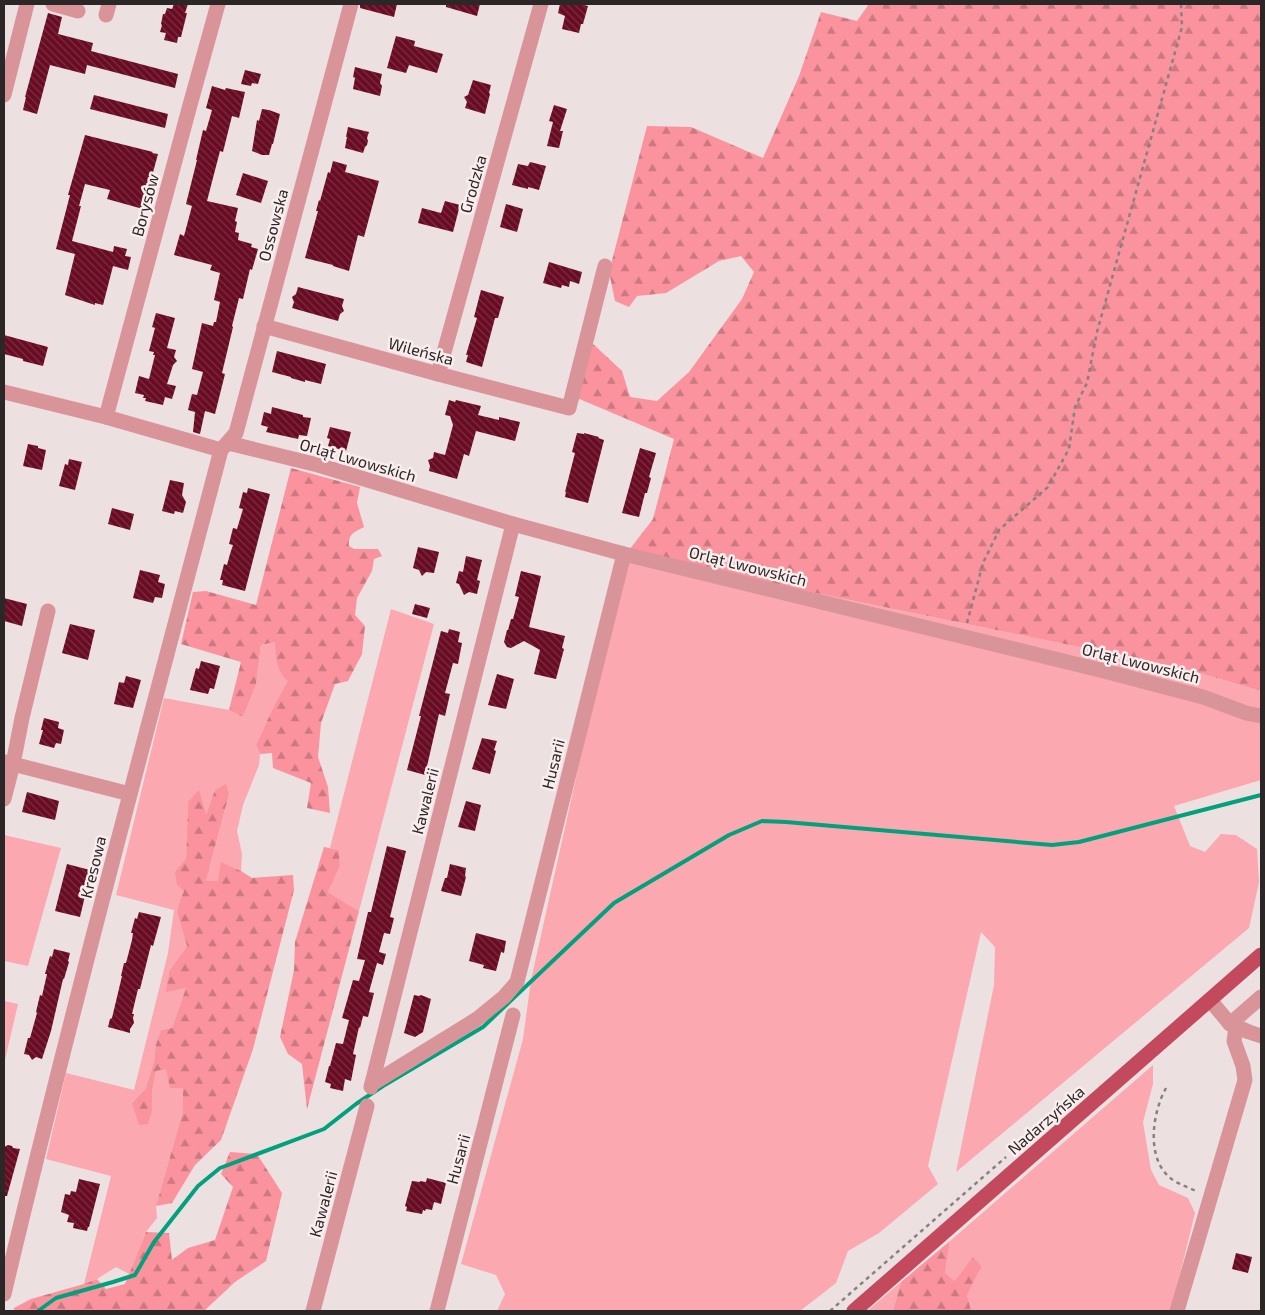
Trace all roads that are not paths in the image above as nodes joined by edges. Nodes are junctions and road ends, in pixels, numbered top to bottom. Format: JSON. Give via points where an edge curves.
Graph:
{"nodes":[{"id":1,"x":27,"y":4,"type":"edge"},
{"id":2,"x":53,"y":4,"type":"edge"},
{"id":3,"x":218,"y":4,"type":"edge"},
{"id":4,"x":350,"y":4,"type":"edge"},
{"id":5,"x":541,"y":4,"type":"edge"},
{"id":6,"x":78,"y":11,"type":"dead end"},
{"id":7,"x":4,"y":95,"type":"edge"},
{"id":8,"x":606,"y":266,"type":"dead end"},
{"id":9,"x":264,"y":326,"type":"junction"},
{"id":10,"x":438,"y":374,"type":"junction"},
{"id":11,"x":4,"y":392,"type":"edge"},
{"id":12,"x":106,"y":417,"type":"junction"},
{"id":13,"x":224,"y":447,"type":"junction"},
{"id":14,"x":512,"y":524,"type":"junction"},
{"id":15,"x":624,"y":554,"type":"junction"},
{"id":16,"x":48,"y":611,"type":"dead end"},
{"id":17,"x":1261,"y":716,"type":"edge"},
{"id":18,"x":8,"y":763,"type":"edge"},
{"id":19,"x":130,"y":794,"type":"junction"},
{"id":20,"x":4,"y":800,"type":"edge"},
{"id":21,"x":1261,"y":955,"type":"edge"},
{"id":22,"x":517,"y":982,"type":"joint"},
{"id":23,"x":1261,"y":997,"type":"edge"},
{"id":24,"x":1210,"y":1000,"type":"junction"},
{"id":25,"x":514,"y":1015,"type":"dead end"},
{"id":26,"x":1233,"y":1025,"type":"junction"},
{"id":27,"x":1261,"y":1036,"type":"edge"},
{"id":28,"x":367,"y":1106,"type":"dead end"},
{"id":29,"x":4,"y":1294,"type":"edge"},
{"id":30,"x":314,"y":1311,"type":"edge"},
{"id":31,"x":437,"y":1311,"type":"edge"},
{"id":32,"x":854,"y":1311,"type":"edge"},
{"id":33,"x":1177,"y":1311,"type":"edge"}],
"edges":[{"from":1,"to":7,"type":"street"},
{"from":2,"to":6,"type":"street"},
{"from":3,"to":12,"type":"street","name":"Borysów"},
{"from":4,"to":9,"type":"street","name":"Ossowska"},
{"from":5,"to":10,"type":"street","name":"Grodzka"},
{"from":8,"to":10,"type":"street","name":"Wileńska","via":[[569,408]]},
{"from":9,"to":10,"type":"street","name":"Wileńska"},
{"from":9,"to":13,"type":"street","name":"Ossowska","via":[[236,432]]},
{"from":11,"to":12,"type":"street","name":"Orląt Lwowskich"},
{"from":12,"to":13,"type":"street","name":"Orląt Lwowskich"},
{"from":13,"to":14,"type":"street","name":"Orląt Lwowskich","via":[[318,465]]},
{"from":13,"to":19,"type":"street","name":"Kresowa"},
{"from":14,"to":15,"type":"street","name":"Orląt Lwowskich"},
{"from":14,"to":22,"type":"street","name":"Kawalerii","via":[[371,1086],[477,1020]]},
{"from":15,"to":17,"type":"street","name":"Orląt Lwowskich","via":[[1203,696]]},
{"from":15,"to":22,"type":"street","name":"Husarii"},
{"from":16,"to":18,"type":"street"},
{"from":18,"to":19,"type":"street"},
{"from":18,"to":20,"type":"street"},
{"from":19,"to":29,"type":"street","name":"Kresowa"},
{"from":21,"to":24,"type":"main road","name":"Nadarzyńska"},
{"from":23,"to":26,"type":"street"},
{"from":24,"to":26,"type":"street"},
{"from":24,"to":32,"type":"main road","name":"Nadarzyńska"},
{"from":25,"to":31,"type":"street","name":"Husarii"},
{"from":26,"to":27,"type":"street"},
{"from":26,"to":33,"type":"street","via":[[1245,1080]]},
{"from":28,"to":30,"type":"street","name":"Kawalerii"}]}
